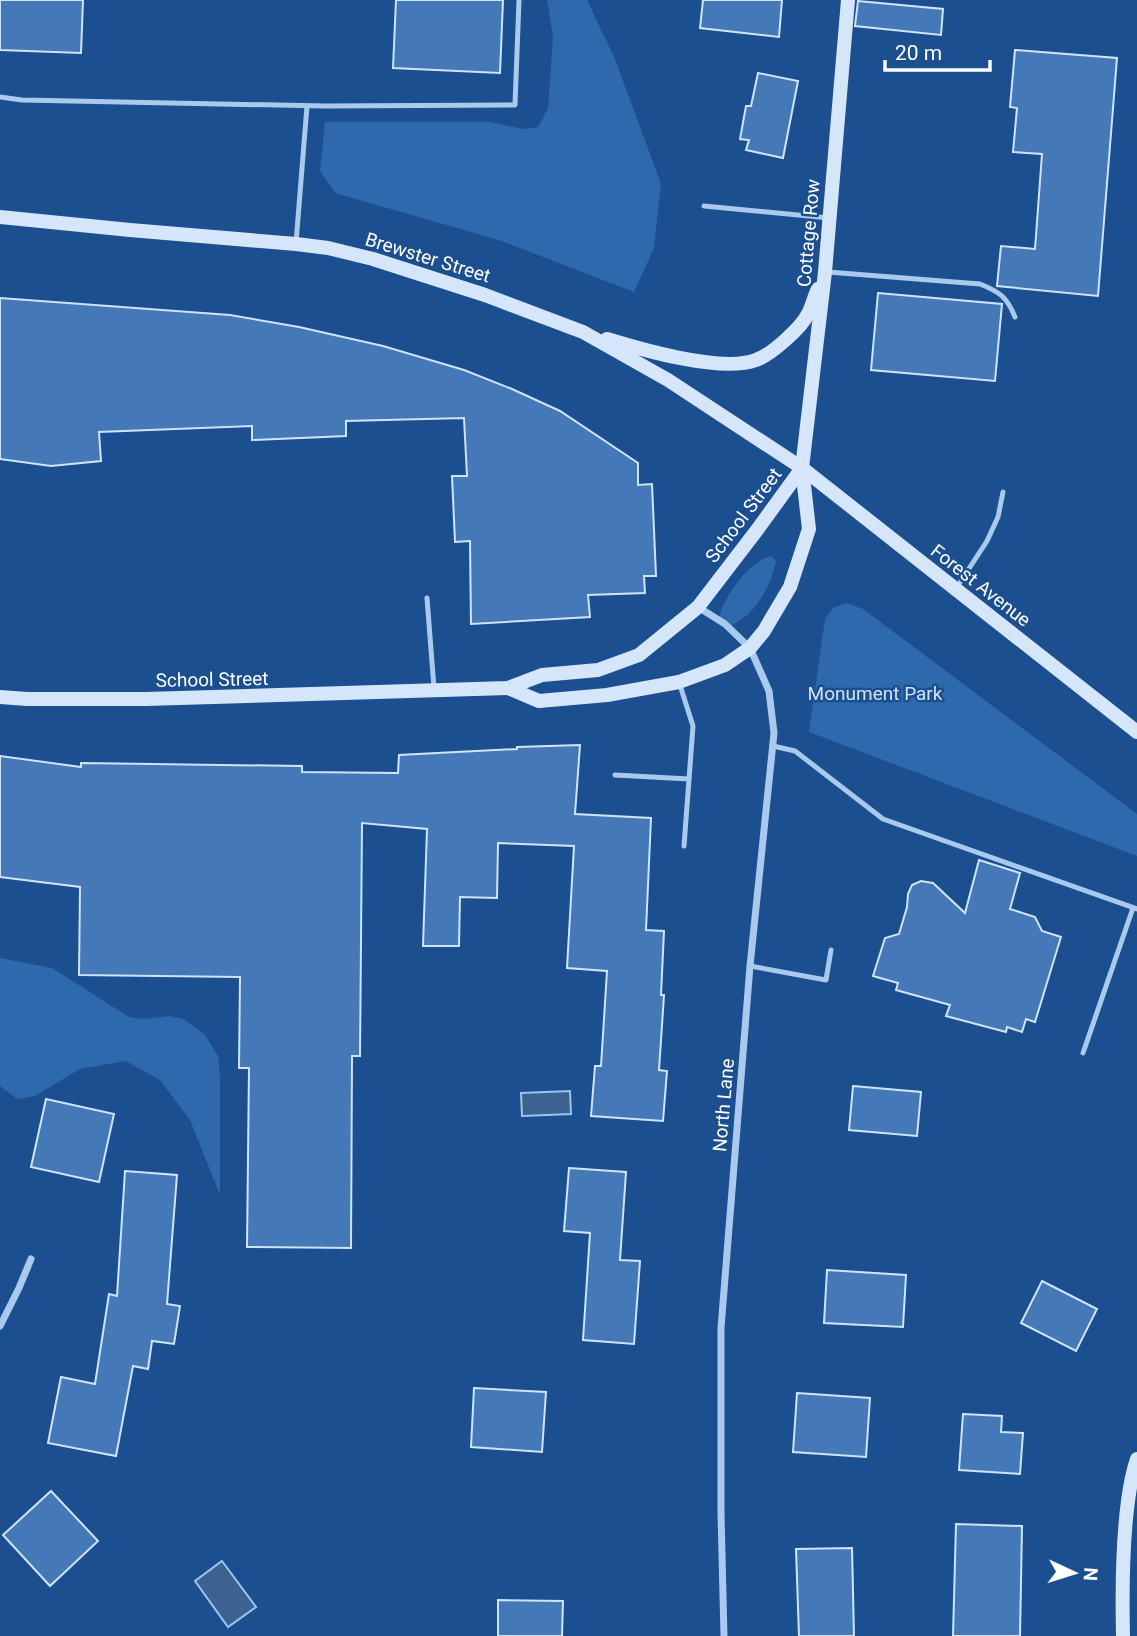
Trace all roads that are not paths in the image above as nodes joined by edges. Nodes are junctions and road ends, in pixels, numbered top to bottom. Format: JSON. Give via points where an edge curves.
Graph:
{"nodes":[{"id":1,"x":519,"y":0,"type":"edge"},
{"id":2,"x":848,"y":0,"type":"edge"},
{"id":3,"x":0,"y":97,"type":"edge"},
{"id":4,"x":307,"y":106,"type":"junction"},
{"id":5,"x":704,"y":206,"type":"dead end"},
{"id":6,"x":0,"y":217,"type":"edge"},
{"id":7,"x":829,"y":218,"type":"junction"},
{"id":8,"x":296,"y":244,"type":"junction"},
{"id":9,"x":825,"y":272,"type":"junction"},
{"id":10,"x":1015,"y":317,"type":"dead end"},
{"id":11,"x":583,"y":332,"type":"junction"},
{"id":12,"x":802,"y":468,"type":"junction"},
{"id":13,"x":1003,"y":492,"type":"dead end"},
{"id":14,"x":955,"y":589,"type":"junction"},
{"id":15,"x":427,"y":598,"type":"dead end"},
{"id":16,"x":698,"y":607,"type":"junction"},
{"id":17,"x":750,"y":648,"type":"junction"},
{"id":18,"x":679,"y":682,"type":"junction"},
{"id":19,"x":508,"y":688,"type":"junction"},
{"id":20,"x":434,"y":691,"type":"junction"},
{"id":21,"x":0,"y":696,"type":"edge"},
{"id":22,"x":1137,"y":732,"type":"edge"},
{"id":23,"x":772,"y":746,"type":"junction"},
{"id":24,"x":615,"y":775,"type":"dead end"},
{"id":25,"x":689,"y":779,"type":"junction"},
{"id":26,"x":684,"y":846,"type":"dead end"},
{"id":27,"x":1135,"y":908,"type":"edge"},
{"id":28,"x":831,"y":950,"type":"dead end"},
{"id":29,"x":750,"y":966,"type":"junction"},
{"id":30,"x":1083,"y":1053,"type":"dead end"},
{"id":31,"x":31,"y":1259,"type":"dead end"},
{"id":32,"x":0,"y":1326,"type":"edge"},
{"id":33,"x":1137,"y":1459,"type":"edge"},
{"id":34,"x":724,"y":1636,"type":"edge"},
{"id":35,"x":1123,"y":1636,"type":"edge"}],
"edges":[{"from":1,"to":4,"type":"lane","via":[[515,105]]},
{"from":2,"to":7,"type":"street","name":"Cottage Row"},
{"from":3,"to":4,"type":"lane"},
{"from":4,"to":8,"type":"lane"},
{"from":5,"to":7,"type":"lane"},
{"from":6,"to":8,"type":"street","name":"Brewster Street"},
{"from":7,"to":9,"type":"street","name":"Cottage Row"},
{"from":8,"to":11,"type":"street","name":"Brewster Street","via":[[373,259]]},
{"from":9,"to":10,"type":"lane","via":[[981,284],[1008,301]]},
{"from":9,"to":11,"type":"street","via":[[807,317],[782,344],[763,357],[738,365],[647,351]]},
{"from":9,"to":12,"type":"street","name":"Cottage Row"},
{"from":11,"to":12,"type":"street","name":"Brewster Street","via":[[668,380]]},
{"from":12,"to":14,"type":"street","name":"Forest Avenue"},
{"from":12,"to":16,"type":"street","name":"School Street"},
{"from":12,"to":17,"type":"street","name":"School Street","via":[[809,529],[790,587]]},
{"from":13,"to":14,"type":"lane","via":[[987,541]]},
{"from":14,"to":22,"type":"street","name":"Forest Avenue"},
{"from":15,"to":20,"type":"lane"},
{"from":16,"to":17,"type":"street","name":"North Lane"},
{"from":16,"to":19,"type":"street","name":"School Street","via":[[639,655],[598,670],[542,675]]},
{"from":17,"to":18,"type":"street","name":"School Street","via":[[725,665]]},
{"from":17,"to":23,"type":"street","name":"North Lane","via":[[769,691]]},
{"from":18,"to":19,"type":"street","name":"School Street","via":[[539,701]]},
{"from":18,"to":25,"type":"lane","via":[[693,726]]},
{"from":19,"to":20,"type":"street","name":"School Street"},
{"from":20,"to":21,"type":"street","name":"School Street","via":[[146,699]]},
{"from":23,"to":27,"type":"lane","via":[[795,751],[883,819]]},
{"from":23,"to":29,"type":"street","name":"North Lane"},
{"from":24,"to":25,"type":"lane"},
{"from":25,"to":26,"type":"lane"},
{"from":27,"to":30,"type":"lane"},
{"from":28,"to":29,"type":"lane","via":[[826,980]]},
{"from":29,"to":34,"type":"street","name":"North Lane","via":[[721,1328]]},
{"from":31,"to":32,"type":"street"},
{"from":33,"to":35,"type":"street","via":[[1124,1529]]}]}
